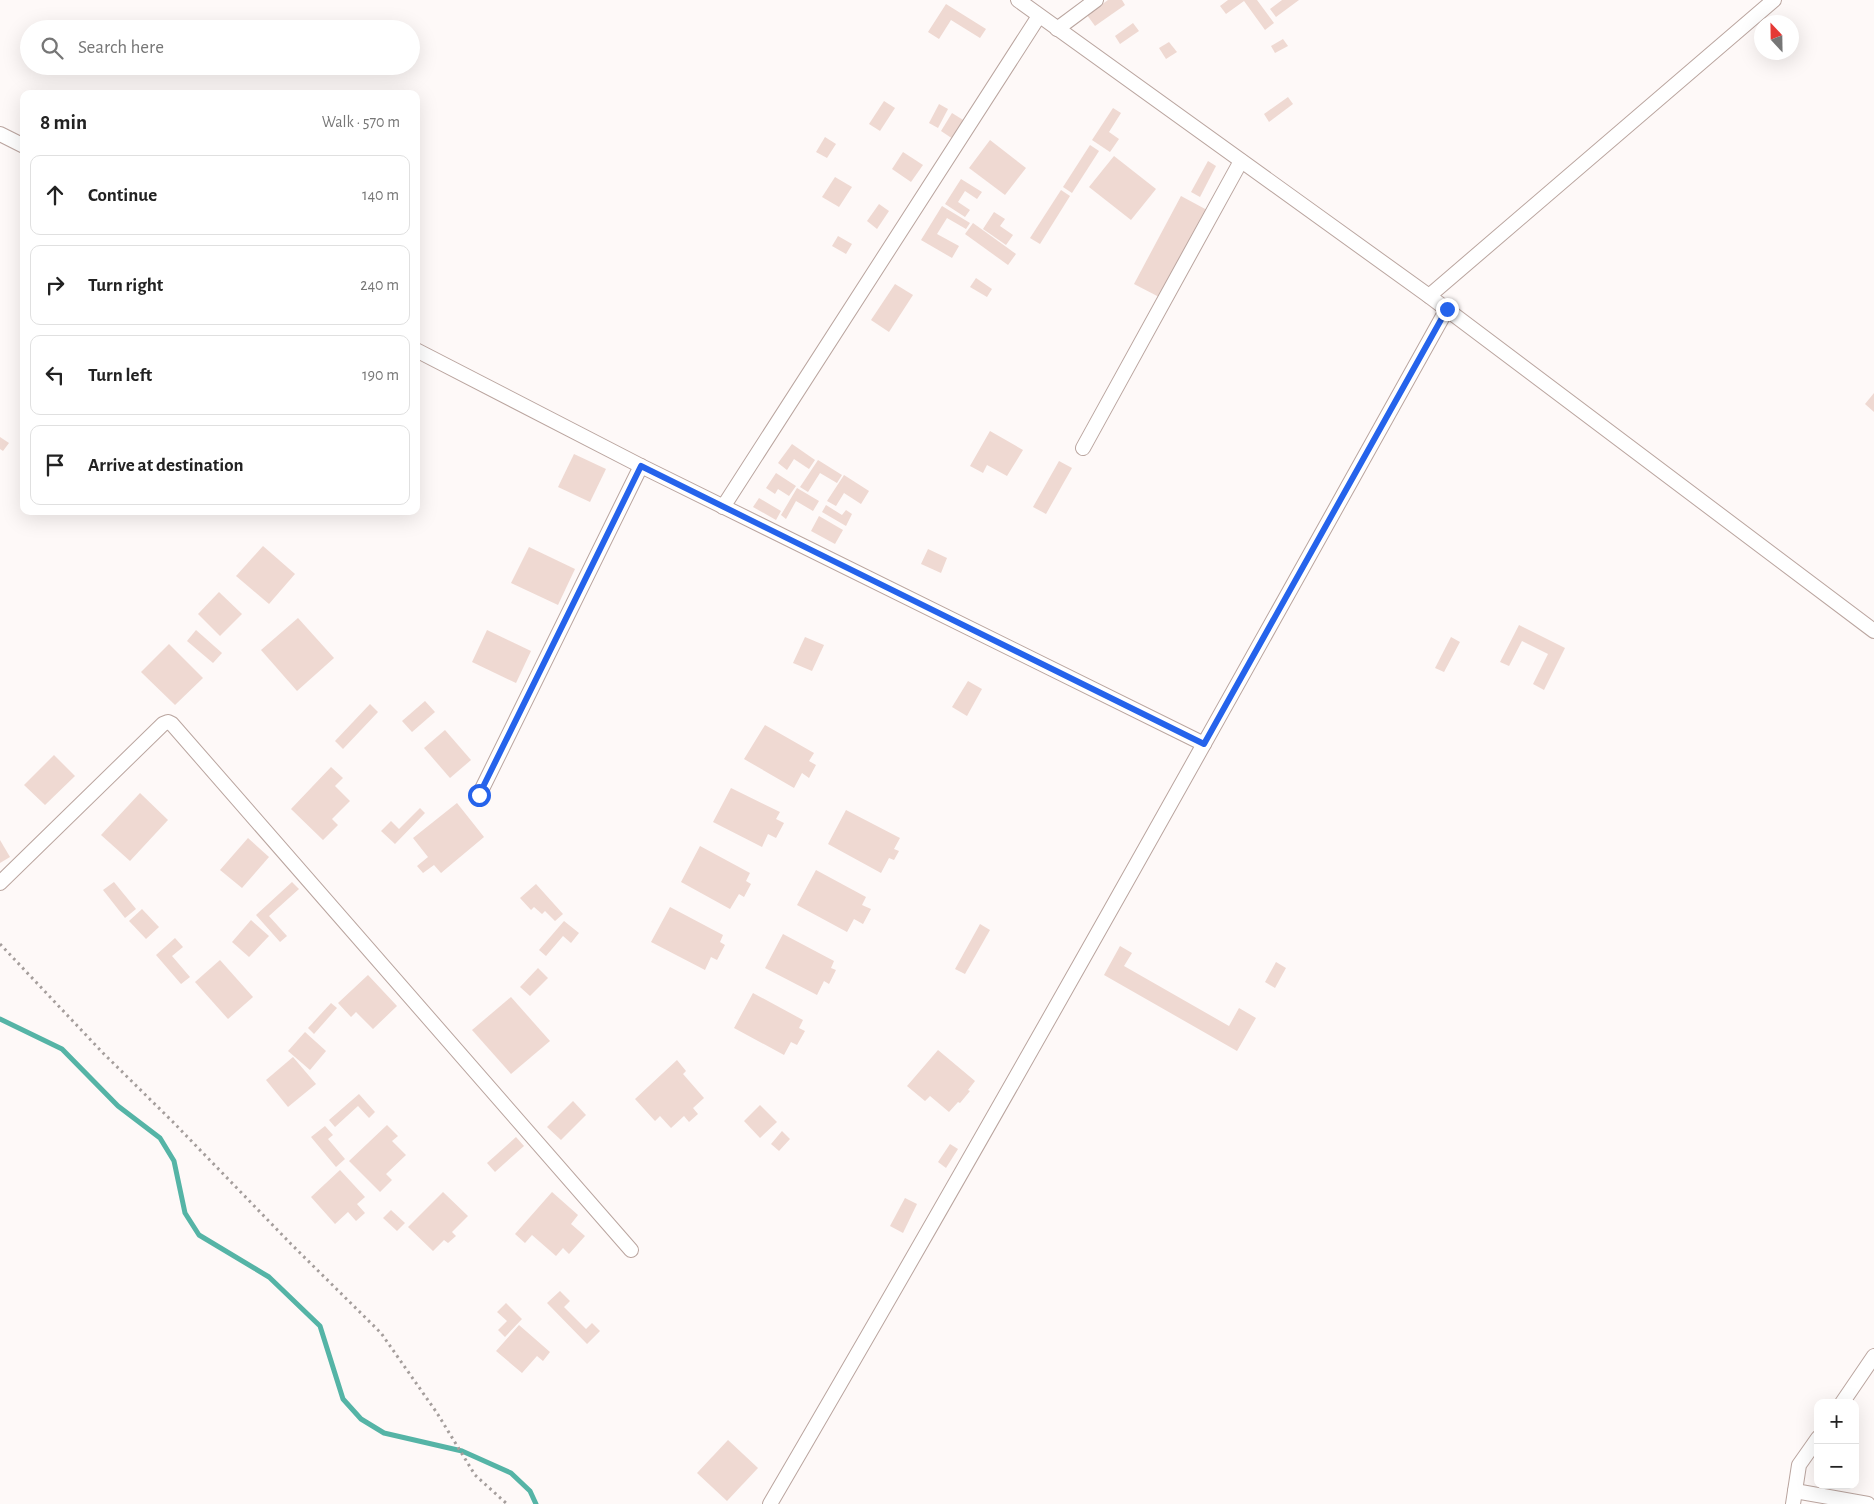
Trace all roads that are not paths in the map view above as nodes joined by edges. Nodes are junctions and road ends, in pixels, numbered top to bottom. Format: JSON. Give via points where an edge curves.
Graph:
{"nodes":[{"id":1,"x":1018,"y":0,"type":"edge"},
{"id":2,"x":1096,"y":0,"type":"edge"},
{"id":3,"x":1774,"y":0,"type":"edge"},
{"id":4,"x":1039,"y":16,"type":"junction"},
{"id":5,"x":1056,"y":28,"type":"junction"},
{"id":6,"x":0,"y":134,"type":"edge"},
{"id":7,"x":20,"y":144,"type":"edge"},
{"id":8,"x":1242,"y":161,"type":"junction"},
{"id":9,"x":1429,"y":296,"type":"junction"},
{"id":10,"x":1447,"y":309,"type":"junction"},
{"id":11,"x":420,"y":352,"type":"edge"},
{"id":12,"x":1083,"y":448,"type":"dead end"},
{"id":13,"x":641,"y":466,"type":"junction"},
{"id":14,"x":723,"y":507,"type":"junction"},
{"id":15,"x":1874,"y":630,"type":"edge"},
{"id":16,"x":1204,"y":744,"type":"junction"},
{"id":17,"x":479,"y":795,"type":"dead end"},
{"id":18,"x":0,"y":883,"type":"edge"},
{"id":19,"x":631,"y":1250,"type":"dead end"},
{"id":20,"x":1874,"y":1356,"type":"edge"},
{"id":21,"x":1845,"y":1399,"type":"edge"},
{"id":22,"x":1814,"y":1444,"type":"edge"},
{"id":23,"x":1794,"y":1498,"type":"edge"},
{"id":24,"x":770,"y":1504,"type":"edge"},
{"id":25,"x":1868,"y":1504,"type":"edge"}],
"edges":[{"from":1,"to":4,"type":"street"},
{"from":2,"to":5,"type":"street"},
{"from":3,"to":9,"type":"street"},
{"from":4,"to":5,"type":"street"},
{"from":4,"to":14,"type":"street"},
{"from":5,"to":8,"type":"street"},
{"from":6,"to":7,"type":"street"},
{"from":8,"to":9,"type":"street"},
{"from":8,"to":12,"type":"street"},
{"from":9,"to":10,"type":"street"},
{"from":10,"to":15,"type":"street"},
{"from":10,"to":16,"type":"street"},
{"from":11,"to":13,"type":"street"},
{"from":13,"to":14,"type":"street"},
{"from":13,"to":17,"type":"street"},
{"from":14,"to":16,"type":"street"},
{"from":16,"to":24,"type":"street"},
{"from":18,"to":19,"type":"street","via":[[163,724],[172,724]]},
{"from":20,"to":21,"type":"street"},
{"from":22,"to":23,"type":"street","via":[[1799,1465]]},
{"from":23,"to":25,"type":"street"}]}
